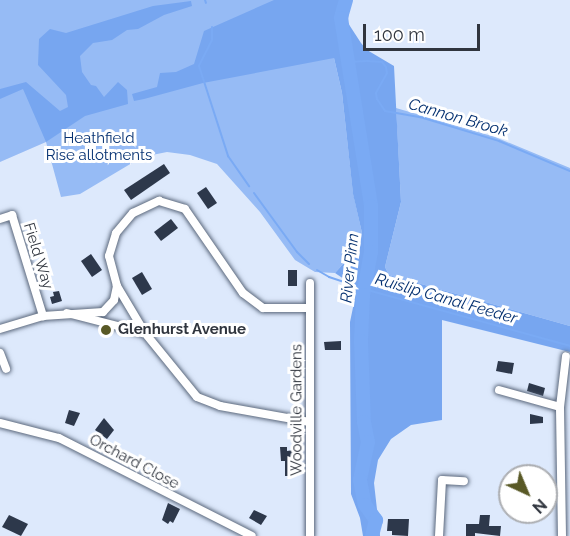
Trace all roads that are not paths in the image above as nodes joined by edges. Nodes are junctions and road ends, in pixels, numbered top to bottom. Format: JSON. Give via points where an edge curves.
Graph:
{"nodes":[{"id":1,"x":0,"y":219,"type":"edge"},
{"id":2,"x":310,"y":283,"type":"dead end"},
{"id":3,"x":117,"y":286,"type":"junction"},
{"id":4,"x":310,"y":308,"type":"junction"},
{"id":5,"x":67,"y":313,"type":"junction"},
{"id":6,"x":43,"y":316,"type":"junction"},
{"id":7,"x":0,"y":329,"type":"edge"},
{"id":8,"x":145,"y":333,"type":"junction"},
{"id":9,"x":0,"y":353,"type":"edge"},
{"id":10,"x":566,"y":356,"type":"dead end"},
{"id":11,"x":6,"y":369,"type":"dead end"},
{"id":12,"x":499,"y":390,"type":"dead end"},
{"id":13,"x":560,"y":407,"type":"junction"},
{"id":14,"x":310,"y":422,"type":"junction"},
{"id":15,"x":0,"y":423,"type":"edge"},
{"id":16,"x":464,"y":481,"type":"dead end"},
{"id":17,"x":252,"y":536,"type":"edge"},
{"id":18,"x":310,"y":536,"type":"edge"},
{"id":19,"x":439,"y":536,"type":"edge"},
{"id":20,"x":562,"y":536,"type":"edge"}],
"edges":[{"from":1,"to":6,"type":"street","name":"Field Way","via":[[12,215]]},
{"from":2,"to":4,"type":"street","name":"Woodville Gardens"},
{"from":3,"to":4,"type":"street","via":[[109,256],[116,233],[133,213],[159,201],[185,208],[243,293],[263,308]]},
{"from":3,"to":5,"type":"street","via":[[114,300],[103,312]]},
{"from":3,"to":8,"type":"street"},
{"from":4,"to":14,"type":"street","name":"Woodville Gardens"},
{"from":5,"to":6,"type":"street"},
{"from":5,"to":8,"type":"street"},
{"from":6,"to":7,"type":"street"},
{"from":8,"to":14,"type":"street","via":[[197,397],[220,406]]},
{"from":9,"to":11,"type":"street"},
{"from":10,"to":13,"type":"street"},
{"from":12,"to":13,"type":"street"},
{"from":13,"to":20,"type":"street"},
{"from":14,"to":18,"type":"street","name":"Woodville Gardens"},
{"from":15,"to":17,"type":"street","name":"Orchard Close","via":[[59,438]]},
{"from":16,"to":19,"type":"street","via":[[442,480]]}]}
